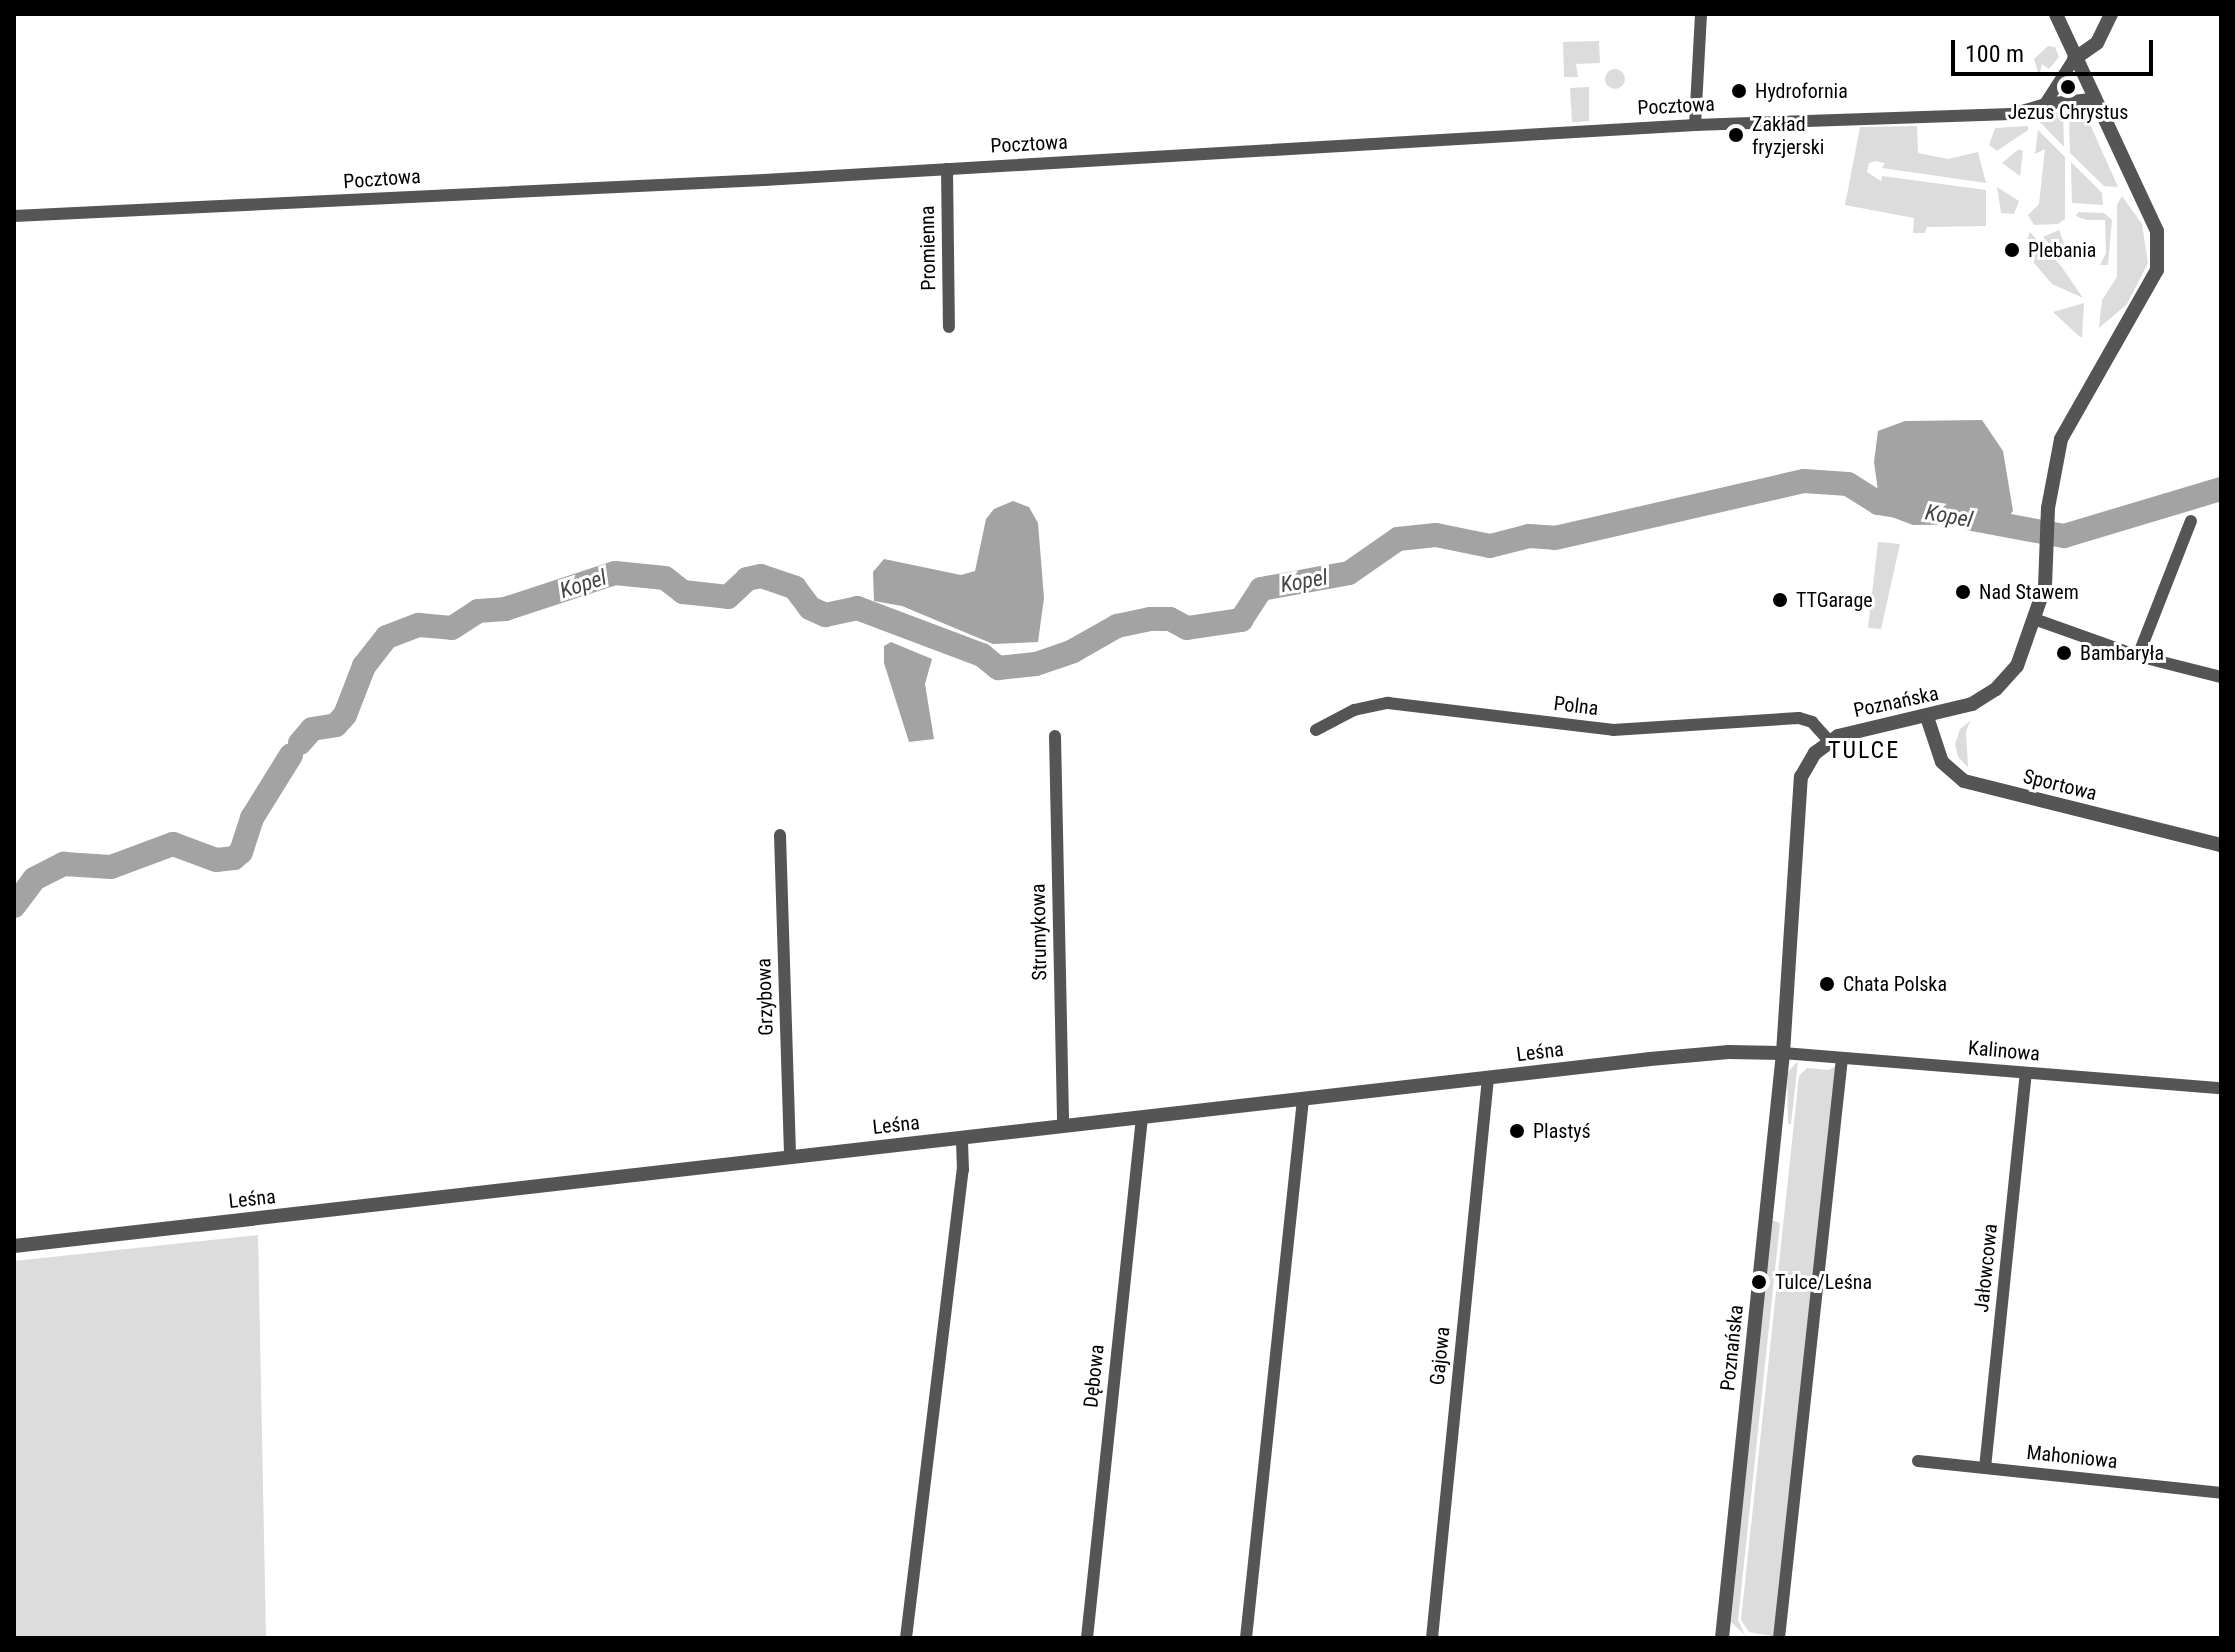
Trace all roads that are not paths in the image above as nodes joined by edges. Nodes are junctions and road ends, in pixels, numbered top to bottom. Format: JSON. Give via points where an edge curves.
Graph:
{"nodes":[{"id":1,"x":1701,"y":14,"type":"edge"},
{"id":2,"x":2056,"y":14,"type":"edge"},
{"id":3,"x":2111,"y":14,"type":"edge"},
{"id":4,"x":2074,"y":59,"type":"junction"},
{"id":5,"x":2091,"y":99,"type":"junction"},
{"id":6,"x":2045,"y":104,"type":"junction"},
{"id":7,"x":1695,"y":125,"type":"junction"},
{"id":8,"x":947,"y":169,"type":"junction"},
{"id":9,"x":14,"y":216,"type":"edge"},
{"id":10,"x":949,"y":327,"type":"dead end"},
{"id":11,"x":2191,"y":521,"type":"dead end"},
{"id":12,"x":2037,"y":620,"type":"junction"},
{"id":13,"x":2138,"y":656,"type":"junction"},
{"id":14,"x":2221,"y":677,"type":"edge"},
{"id":15,"x":1927,"y":717,"type":"junction"},
{"id":16,"x":1316,"y":730,"type":"dead end"},
{"id":17,"x":1055,"y":736,"type":"dead end"},
{"id":18,"x":1829,"y":741,"type":"junction"},
{"id":19,"x":780,"y":835,"type":"dead end"},
{"id":20,"x":2221,"y":845,"type":"edge"},
{"id":21,"x":1783,"y":1053,"type":"junction"},
{"id":22,"x":1842,"y":1058,"type":"junction"},
{"id":23,"x":2026,"y":1073,"type":"junction"},
{"id":24,"x":1488,"y":1078,"type":"junction"},
{"id":25,"x":2221,"y":1088,"type":"edge"},
{"id":26,"x":1303,"y":1099,"type":"junction"},
{"id":27,"x":1142,"y":1117,"type":"junction"},
{"id":28,"x":1063,"y":1126,"type":"junction"},
{"id":29,"x":962,"y":1138,"type":"junction"},
{"id":30,"x":790,"y":1158,"type":"junction"},
{"id":31,"x":14,"y":1246,"type":"edge"},
{"id":32,"x":1918,"y":1461,"type":"dead end"},
{"id":33,"x":1985,"y":1468,"type":"junction"},
{"id":34,"x":2221,"y":1493,"type":"edge"},
{"id":35,"x":906,"y":1638,"type":"edge"},
{"id":36,"x":1087,"y":1638,"type":"edge"},
{"id":37,"x":1246,"y":1638,"type":"edge"},
{"id":38,"x":1432,"y":1638,"type":"edge"},
{"id":39,"x":1722,"y":1638,"type":"edge"},
{"id":40,"x":1729,"y":1638,"type":"edge"},
{"id":41,"x":1779,"y":1638,"type":"edge"}],
"edges":[{"from":1,"to":7,"type":"street"},
{"from":2,"to":4,"type":"street","name":"Poznańska"},
{"from":3,"to":4,"type":"street","via":[[2097,43]]},
{"from":4,"to":5,"type":"street","name":"Poznańska"},
{"from":4,"to":6,"type":"street"},
{"from":5,"to":6,"type":"street","name":"Pocztowa"},
{"from":5,"to":12,"type":"street","name":"Poznańska","via":[[2157,231],[2159,261],[2151,286],[2061,439]]},
{"from":6,"to":7,"type":"street","name":"Pocztowa","via":[[2011,114]]},
{"from":7,"to":8,"type":"street","name":"Pocztowa"},
{"from":8,"to":9,"type":"street","name":"Pocztowa"},
{"from":8,"to":10,"type":"street","name":"Promienna"},
{"from":11,"to":13,"type":"street"},
{"from":12,"to":13,"type":"street"},
{"from":12,"to":15,"type":"street","name":"Poznańska","via":[[2023,658],[2005,682],[1972,704]]},
{"from":13,"to":14,"type":"street"},
{"from":15,"to":18,"type":"street","name":"Poznańska","via":[[1857,730]]},
{"from":15,"to":20,"type":"street","name":"Sportowa","via":[[1942,762],[1964,781]]},
{"from":16,"to":18,"type":"street","name":"Polna","via":[[1354,710],[1388,703],[1624,731],[1799,718],[1812,722]]},
{"from":17,"to":28,"type":"street","name":"Strumykowa"},
{"from":18,"to":21,"type":"street","name":"Poznańska","via":[[1809,761],[1798,795]]},
{"from":19,"to":30,"type":"street","name":"Grzybowa"},
{"from":21,"to":22,"type":"street","name":"Kalinowa"},
{"from":21,"to":24,"type":"street","name":"Leśna","via":[[1729,1052]]},
{"from":21,"to":39,"type":"street","name":"Poznańska"},
{"from":22,"to":23,"type":"street","name":"Kalinowa"},
{"from":22,"to":41,"type":"street"},
{"from":23,"to":25,"type":"street","name":"Kalinowa"},
{"from":23,"to":33,"type":"street","name":"Jałowcowa"},
{"from":24,"to":26,"type":"street","name":"Leśna"},
{"from":24,"to":38,"type":"street","name":"Gajowa"},
{"from":26,"to":27,"type":"street","name":"Leśna"},
{"from":26,"to":37,"type":"street"},
{"from":27,"to":28,"type":"street","name":"Leśna"},
{"from":27,"to":36,"type":"street","name":"Dębowa"},
{"from":28,"to":29,"type":"street","name":"Leśna"},
{"from":29,"to":30,"type":"street","name":"Leśna"},
{"from":29,"to":35,"type":"street","via":[[963,1170]]},
{"from":30,"to":31,"type":"street","name":"Leśna"},
{"from":32,"to":33,"type":"street","name":"Mahoniowa"},
{"from":33,"to":34,"type":"street","name":"Mahoniowa"},
{"from":39,"to":40,"type":"street"}]}
